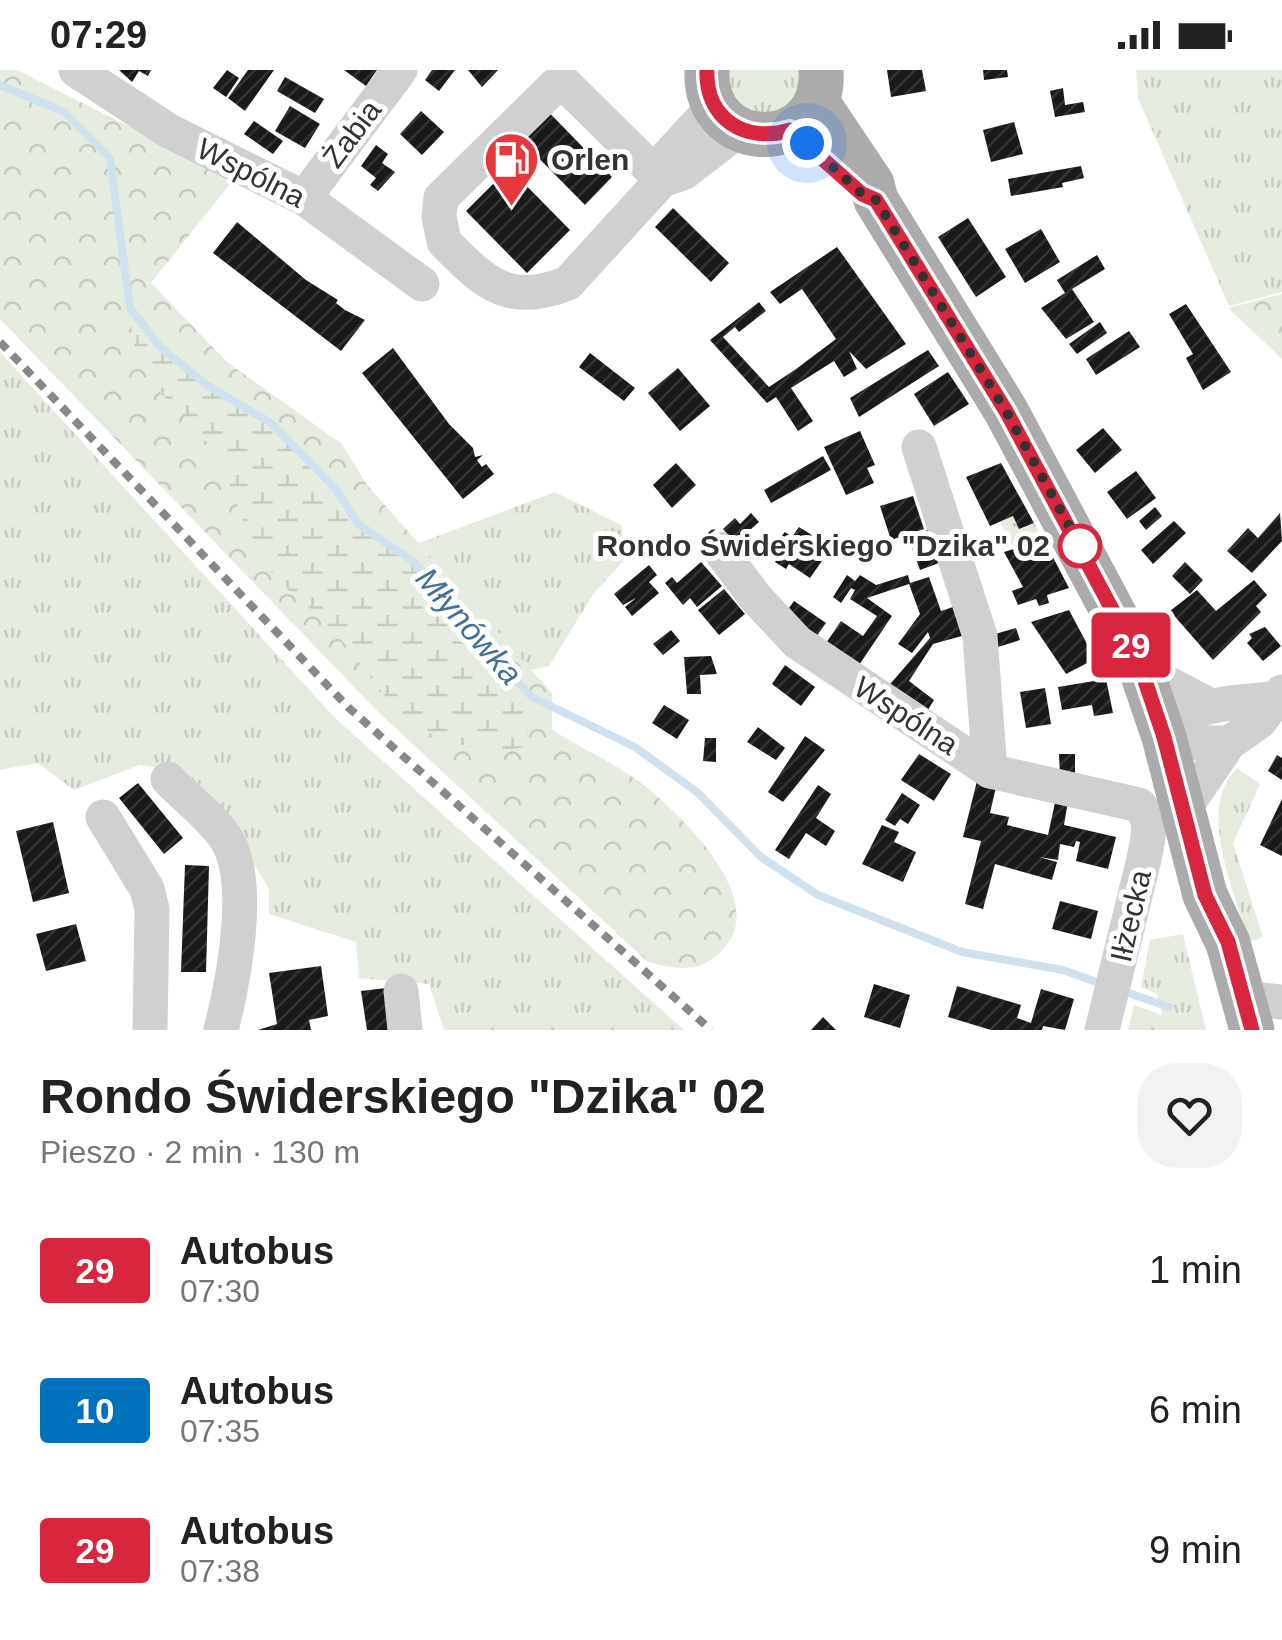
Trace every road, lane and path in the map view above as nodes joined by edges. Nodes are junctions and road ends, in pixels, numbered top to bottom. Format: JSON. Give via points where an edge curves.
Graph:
{"nodes":[{"id":1,"x":76,"y":70,"type":"edge"},
{"id":2,"x":400,"y":70,"type":"edge"},
{"id":3,"x":809,"y":100,"type":"edge"},
{"id":4,"x":720,"y":102,"type":"edge"},
{"id":5,"x":662,"y":180,"type":"junction"},
{"id":6,"x":304,"y":198,"type":"junction"},
{"id":7,"x":422,"y":284,"type":"dead end"},
{"id":8,"x":920,"y":447,"type":"dead end"},
{"id":9,"x":720,"y":549,"type":"dead end"},
{"id":10,"x":1142,"y":670,"type":"junction"},
{"id":11,"x":1277,"y":695,"type":"edge"},
{"id":12,"x":1211,"y":706,"type":"junction"},
{"id":13,"x":1164,"y":737,"type":"junction"},
{"id":14,"x":1229,"y":743,"type":"junction"},
{"id":15,"x":990,"y":771,"type":"junction"},
{"id":16,"x":168,"y":779,"type":"dead end"},
{"id":17,"x":1139,"y":804,"type":"joint"},
{"id":18,"x":1184,"y":810,"type":"junction"},
{"id":19,"x":103,"y":817,"type":"dead end"},
{"id":20,"x":401,"y":991,"type":"dead end"},
{"id":21,"x":1110,"y":999,"type":"edge"},
{"id":22,"x":1250,"y":1015,"type":"edge"},
{"id":23,"x":150,"y":1030,"type":"edge"},
{"id":24,"x":221,"y":1030,"type":"edge"},
{"id":25,"x":406,"y":1030,"type":"edge"}],
"edges":[{"from":1,"to":6,"type":"street","name":"Wspólna","via":[[169,132]]},
{"from":2,"to":6,"type":"street","name":"Żabia"},
{"from":3,"to":4,"type":"main road","via":[[773,135]]},
{"from":3,"to":10,"type":"main road","name":"Iłżecka","via":[[862,194],[876,200],[1006,411]]},
{"from":4,"to":5,"type":"street","via":[[667,157]]},
{"from":5,"to":5,"type":"street","via":[[561,80],[441,198],[441,234],[485,283],[516,292],[548,290],[568,284]]},
{"from":6,"to":7,"type":"street","name":"Wspólna"},
{"from":8,"to":15,"type":"street","via":[[980,636]]},
{"from":9,"to":15,"type":"street","name":"Wspólna","via":[[797,642]]},
{"from":10,"to":12,"type":"street"},
{"from":10,"to":13,"type":"main road","name":"Iłżecka"},
{"from":11,"to":12,"type":"street"},
{"from":11,"to":14,"type":"street","via":[[1259,722]]},
{"from":12,"to":13,"type":"street","via":[[1180,718]]},
{"from":13,"to":14,"type":"street"},
{"from":13,"to":18,"type":"main road","name":"Iłżecka"},
{"from":14,"to":18,"type":"street"},
{"from":15,"to":17,"type":"street","name":"Wspólna"},
{"from":16,"to":24,"type":"street","via":[[226,839],[234,859],[238,942]]},
{"from":17,"to":21,"type":"street","name":"Iłżecka","via":[[1150,830]]},
{"from":18,"to":22,"type":"main road","name":"Iłżecka","via":[[1205,895],[1206,944]]},
{"from":19,"to":23,"type":"street","via":[[152,909]]},
{"from":20,"to":25,"type":"street"}]}
